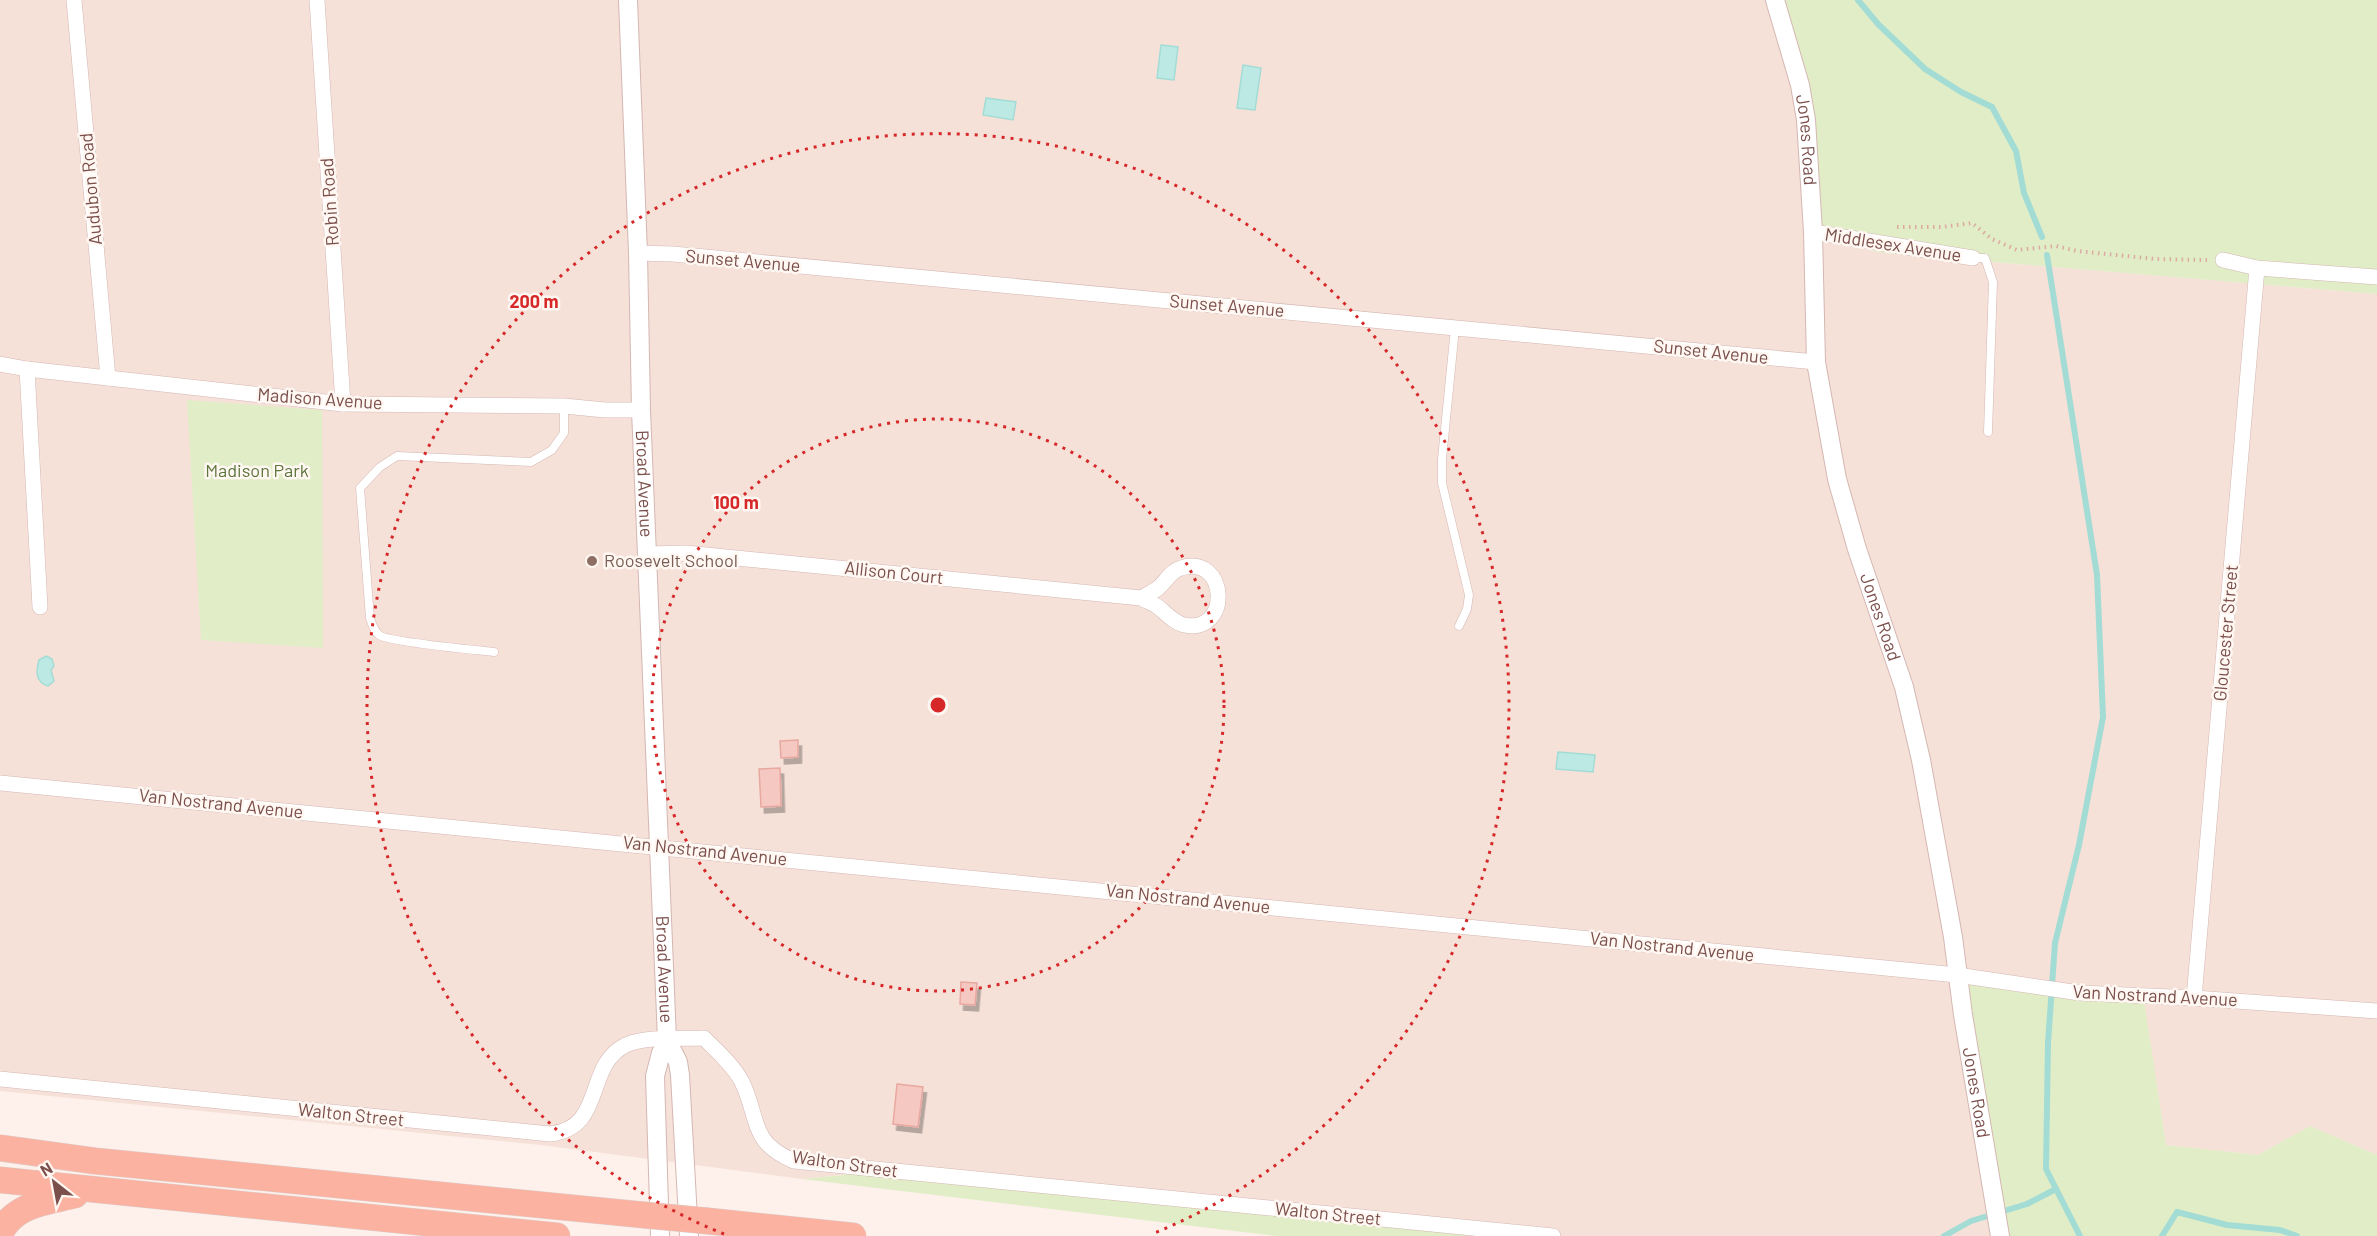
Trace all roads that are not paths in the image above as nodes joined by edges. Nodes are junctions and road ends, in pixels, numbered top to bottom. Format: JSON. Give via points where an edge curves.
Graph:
{"nodes":[{"id":1,"x":74,"y":0,"type":"edge"},
{"id":2,"x":317,"y":0,"type":"edge"},
{"id":3,"x":628,"y":0,"type":"edge"},
{"id":4,"x":1775,"y":0,"type":"edge"},
{"id":5,"x":1813,"y":232,"type":"junction"},
{"id":6,"x":638,"y":253,"type":"junction"},
{"id":7,"x":1973,"y":258,"type":"joint"},
{"id":8,"x":2223,"y":260,"type":"road end"},
{"id":9,"x":2257,"y":268,"type":"junction"},
{"id":10,"x":2377,"y":277,"type":"edge"},
{"id":11,"x":1455,"y":327,"type":"junction"},
{"id":12,"x":1816,"y":362,"type":"junction"},
{"id":13,"x":0,"y":364,"type":"edge"},
{"id":14,"x":27,"y":369,"type":"junction"},
{"id":15,"x":108,"y":378,"type":"junction"},
{"id":16,"x":343,"y":404,"type":"junction"},
{"id":17,"x":564,"y":406,"type":"junction"},
{"id":18,"x":641,"y":410,"type":"junction"},
{"id":19,"x":1988,"y":432,"type":"dead end"},
{"id":20,"x":647,"y":554,"type":"junction"},
{"id":21,"x":1141,"y":598,"type":"junction"},
{"id":22,"x":40,"y":607,"type":"dead end"},
{"id":23,"x":1459,"y":626,"type":"dead end"},
{"id":24,"x":494,"y":652,"type":"dead end"},
{"id":25,"x":0,"y":783,"type":"edge"},
{"id":26,"x":659,"y":847,"type":"junction"},
{"id":27,"x":1957,"y":975,"type":"junction"},
{"id":28,"x":2194,"y":998,"type":"junction"},
{"id":29,"x":2377,"y":1011,"type":"edge"},
{"id":30,"x":667,"y":1040,"type":"junction"},
{"id":31,"x":0,"y":1079,"type":"edge"},
{"id":32,"x":0,"y":1148,"type":"edge"},
{"id":33,"x":0,"y":1180,"type":"edge"},
{"id":34,"x":96,"y":1190,"type":"junction"},
{"id":35,"x":698,"y":1229,"type":"edge"},
{"id":36,"x":1999,"y":1232,"type":"edge"},
{"id":37,"x":0,"y":1233,"type":"edge"},
{"id":38,"x":557,"y":1236,"type":"edge"},
{"id":39,"x":660,"y":1236,"type":"edge"},
{"id":40,"x":853,"y":1236,"type":"edge"},
{"id":41,"x":1553,"y":1236,"type":"edge"}],
"edges":[{"from":1,"to":15,"type":"street","name":"Audubon Road"},
{"from":2,"to":16,"type":"street","name":"Robin Road"},
{"from":3,"to":6,"type":"street","name":"Broad Avenue"},
{"from":4,"to":5,"type":"street","name":"Jones Road","via":[[1803,102]]},
{"from":5,"to":7,"type":"street","name":"Middlesex Avenue"},
{"from":5,"to":12,"type":"street","name":"Jones Road"},
{"from":6,"to":11,"type":"street","name":"Sunset Avenue"},
{"from":6,"to":18,"type":"street","name":"Broad Avenue"},
{"from":7,"to":19,"type":"lane","via":[[1985,258],[1993,282]]},
{"from":8,"to":9,"type":"street"},
{"from":9,"to":10,"type":"street"},
{"from":9,"to":28,"type":"street","name":"Gloucester Street"},
{"from":11,"to":12,"type":"street","name":"Sunset Avenue"},
{"from":11,"to":23,"type":"lane","via":[[1442,483],[1469,595]]},
{"from":12,"to":27,"type":"street","name":"Jones Road","via":[[1838,479],[1857,549],[1904,687],[1921,760]]},
{"from":13,"to":14,"type":"street","name":"Madison Avenue"},
{"from":14,"to":15,"type":"street","name":"Madison Avenue"},
{"from":14,"to":22,"type":"street"},
{"from":15,"to":16,"type":"street","name":"Madison Avenue"},
{"from":16,"to":17,"type":"street","name":"Madison Avenue"},
{"from":17,"to":18,"type":"street","name":"Madison Avenue"},
{"from":17,"to":24,"type":"lane","via":[[564,433],[552,450],[531,462],[397,456],[360,488],[374,629],[380,636],[404,641]]},
{"from":18,"to":20,"type":"street","name":"Broad Avenue"},
{"from":20,"to":21,"type":"street","name":"Allison Court","via":[[686,553]]},
{"from":20,"to":26,"type":"street","name":"Broad Avenue"},
{"from":21,"to":21,"type":"street","name":"Allison Court","via":[[1175,621],[1192,625],[1215,612],[1220,594],[1207,571],[1189,566],[1172,573],[1157,589]]},
{"from":25,"to":26,"type":"street","name":"Van Nostrand Avenue"},
{"from":26,"to":27,"type":"street","name":"Van Nostrand Avenue"},
{"from":26,"to":30,"type":"street","name":"Broad Avenue"},
{"from":27,"to":28,"type":"street","name":"Van Nostrand Avenue","via":[[2064,991]]},
{"from":27,"to":36,"type":"street","name":"Jones Road"},
{"from":28,"to":29,"type":"street","name":"Van Nostrand Avenue"},
{"from":30,"to":31,"type":"street","name":"Walton Street","via":[[638,1042],[620,1049],[603,1070],[583,1119],[569,1130],[550,1134]]},
{"from":30,"to":35,"type":"street","name":"Broad Avenue","via":[[678,1062]]},
{"from":30,"to":39,"type":"street","name":"Broad Avenue","via":[[655,1076]]},
{"from":30,"to":41,"type":"street","name":"Walton Street","via":[[704,1038],[739,1077],[764,1141],[794,1161]]},
{"from":32,"to":35,"type":"highway","bridge":true,"via":[[644,1215]]},
{"from":33,"to":34,"type":"highway"},
{"from":34,"to":37,"type":"highway","via":[[25,1208],[8,1220]]},
{"from":34,"to":38,"type":"highway"},
{"from":35,"to":40,"type":"highway"}]}
